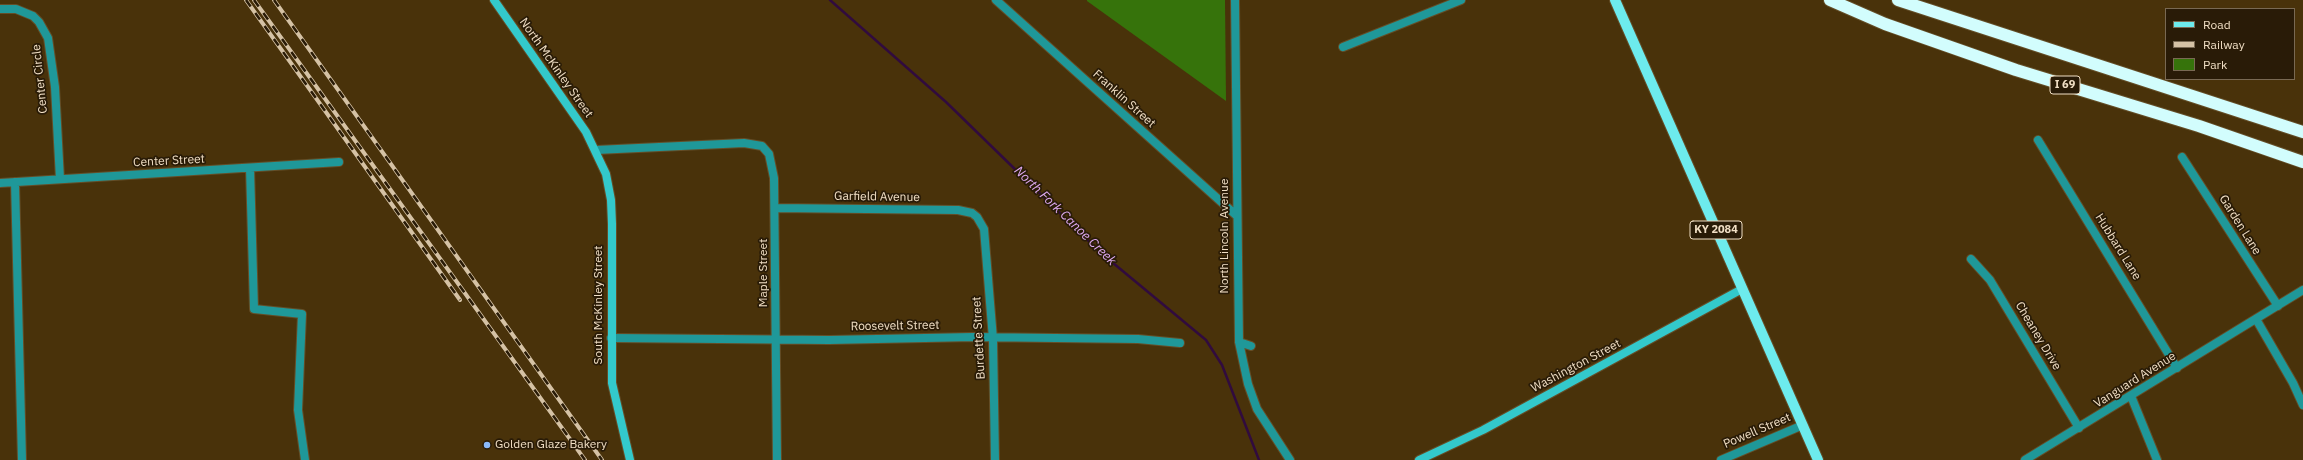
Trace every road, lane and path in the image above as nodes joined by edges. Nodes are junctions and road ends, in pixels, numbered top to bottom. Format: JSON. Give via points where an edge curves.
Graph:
{"nodes":[{"id":1,"x":494,"y":0,"type":"edge"},
{"id":2,"x":996,"y":0,"type":"edge"},
{"id":3,"x":1235,"y":0,"type":"edge"},
{"id":4,"x":1461,"y":0,"type":"edge"},
{"id":5,"x":1615,"y":0,"type":"edge"},
{"id":6,"x":1830,"y":0,"type":"edge"},
{"id":7,"x":1898,"y":0,"type":"edge"},
{"id":8,"x":0,"y":9,"type":"edge"},
{"id":9,"x":1343,"y":47,"type":"dead end"},
{"id":10,"x":2303,"y":132,"type":"edge"},
{"id":11,"x":2038,"y":140,"type":"dead end"},
{"id":12,"x":596,"y":150,"type":"junction"},
{"id":13,"x":2182,"y":157,"type":"dead end"},
{"id":14,"x":339,"y":162,"type":"dead end"},
{"id":15,"x":2303,"y":162,"type":"edge"},
{"id":16,"x":250,"y":168,"type":"junction"},
{"id":17,"x":60,"y":179,"type":"junction"},
{"id":18,"x":15,"y":182,"type":"junction"},
{"id":19,"x":0,"y":183,"type":"edge"},
{"id":20,"x":775,"y":208,"type":"junction"},
{"id":21,"x":1237,"y":216,"type":"junction"},
{"id":22,"x":977,"y":217,"type":"joint"},
{"id":23,"x":1971,"y":259,"type":"dead end"},
{"id":24,"x":1742,"y":289,"type":"junction"},
{"id":25,"x":2303,"y":290,"type":"edge"},
{"id":26,"x":2278,"y":306,"type":"junction"},
{"id":27,"x":2256,"y":319,"type":"junction"},
{"id":28,"x":611,"y":338,"type":"junction"},
{"id":29,"x":776,"y":339,"type":"junction"},
{"id":30,"x":993,"y":339,"type":"junction"},
{"id":31,"x":1239,"y":342,"type":"junction"},
{"id":32,"x":1180,"y":343,"type":"dead end"},
{"id":33,"x":1251,"y":346,"type":"dead end"},
{"id":34,"x":2177,"y":368,"type":"junction"},
{"id":35,"x":2131,"y":396,"type":"junction"},
{"id":36,"x":2303,"y":405,"type":"edge"},
{"id":37,"x":1803,"y":425,"type":"junction"},
{"id":38,"x":2079,"y":428,"type":"junction"},
{"id":39,"x":22,"y":460,"type":"edge"},
{"id":40,"x":304,"y":460,"type":"edge"},
{"id":41,"x":630,"y":460,"type":"edge"},
{"id":42,"x":777,"y":460,"type":"edge"},
{"id":43,"x":995,"y":460,"type":"edge"},
{"id":44,"x":1290,"y":460,"type":"edge"},
{"id":45,"x":1419,"y":460,"type":"edge"},
{"id":46,"x":1721,"y":460,"type":"edge"},
{"id":47,"x":1818,"y":460,"type":"edge"},
{"id":48,"x":2025,"y":460,"type":"edge"},
{"id":49,"x":2157,"y":460,"type":"edge"}],
"edges":[{"from":1,"to":12,"type":"street","name":"North McKinley Street","via":[[579,121]]},
{"from":2,"to":21,"type":"street","name":"Franklin Street"},
{"from":3,"to":21,"type":"street","name":"North Lincoln Avenue"},
{"from":4,"to":9,"type":"street"},
{"from":5,"to":24,"type":"main road","number":"KY 2084"},
{"from":6,"to":15,"type":"highway","number":"I 69","via":[[1885,24],[2016,70]]},
{"from":7,"to":10,"type":"highway","number":"I 69"},
{"from":8,"to":17,"type":"street","name":"Center Circle","via":[[16,9],[29,14],[39,22],[48,38],[55,87]]},
{"from":11,"to":34,"type":"street","name":"Hubbard Lane"},
{"from":12,"to":20,"type":"street","name":"Maple Street","via":[[755,144],[764,148],[772,161]]},
{"from":12,"to":28,"type":"street","name":"South McKinley Street","via":[[606,174],[611,200]]},
{"from":13,"to":26,"type":"street","name":"Garden Lane"},
{"from":14,"to":16,"type":"street","name":"Center Street"},
{"from":16,"to":17,"type":"street","name":"Center Street"},
{"from":16,"to":40,"type":"street","via":[[254,309],[302,314],[298,410]]},
{"from":17,"to":18,"type":"street","name":"Center Street"},
{"from":18,"to":19,"type":"street","name":"Center Street"},
{"from":18,"to":39,"type":"street"},
{"from":20,"to":22,"type":"street","name":"Garfield Avenue","via":[[958,210],[972,213]]},
{"from":20,"to":29,"type":"street","name":"Maple Street"},
{"from":21,"to":31,"type":"street","name":"North Lincoln Avenue"},
{"from":22,"to":30,"type":"street","name":"Burdette Street","via":[[984,229]]},
{"from":23,"to":38,"type":"street","name":"Cheaney Drive","via":[[1990,280]]},
{"from":24,"to":37,"type":"main road","number":"KY 2084"},
{"from":24,"to":45,"type":"street","name":"Washington Street","via":[[1483,430]]},
{"from":25,"to":26,"type":"street"},
{"from":26,"to":27,"type":"street","name":"Vanguard Avenue"},
{"from":27,"to":34,"type":"street","name":"Vanguard Avenue"},
{"from":27,"to":36,"type":"street"},
{"from":28,"to":29,"type":"street","name":"Roosevelt Street"},
{"from":28,"to":41,"type":"street","name":"South McKinley Street","via":[[612,383]]},
{"from":29,"to":30,"type":"street","name":"Roosevelt Street"},
{"from":29,"to":42,"type":"street","name":"Maple Street"},
{"from":30,"to":32,"type":"street","name":"Roosevelt Street","via":[[1138,339]]},
{"from":30,"to":43,"type":"street","name":"Burdette Street"},
{"from":31,"to":33,"type":"street"},
{"from":31,"to":44,"type":"street","name":"North Lincoln Avenue","via":[[1248,384],[1257,409]]},
{"from":34,"to":35,"type":"street","name":"Vanguard Avenue"},
{"from":35,"to":38,"type":"street","name":"Vanguard Avenue"},
{"from":35,"to":49,"type":"street"},
{"from":37,"to":46,"type":"street","name":"Powell Street"},
{"from":37,"to":47,"type":"main road","number":"KY 2084"},
{"from":38,"to":48,"type":"street","name":"Vanguard Avenue"}]}
